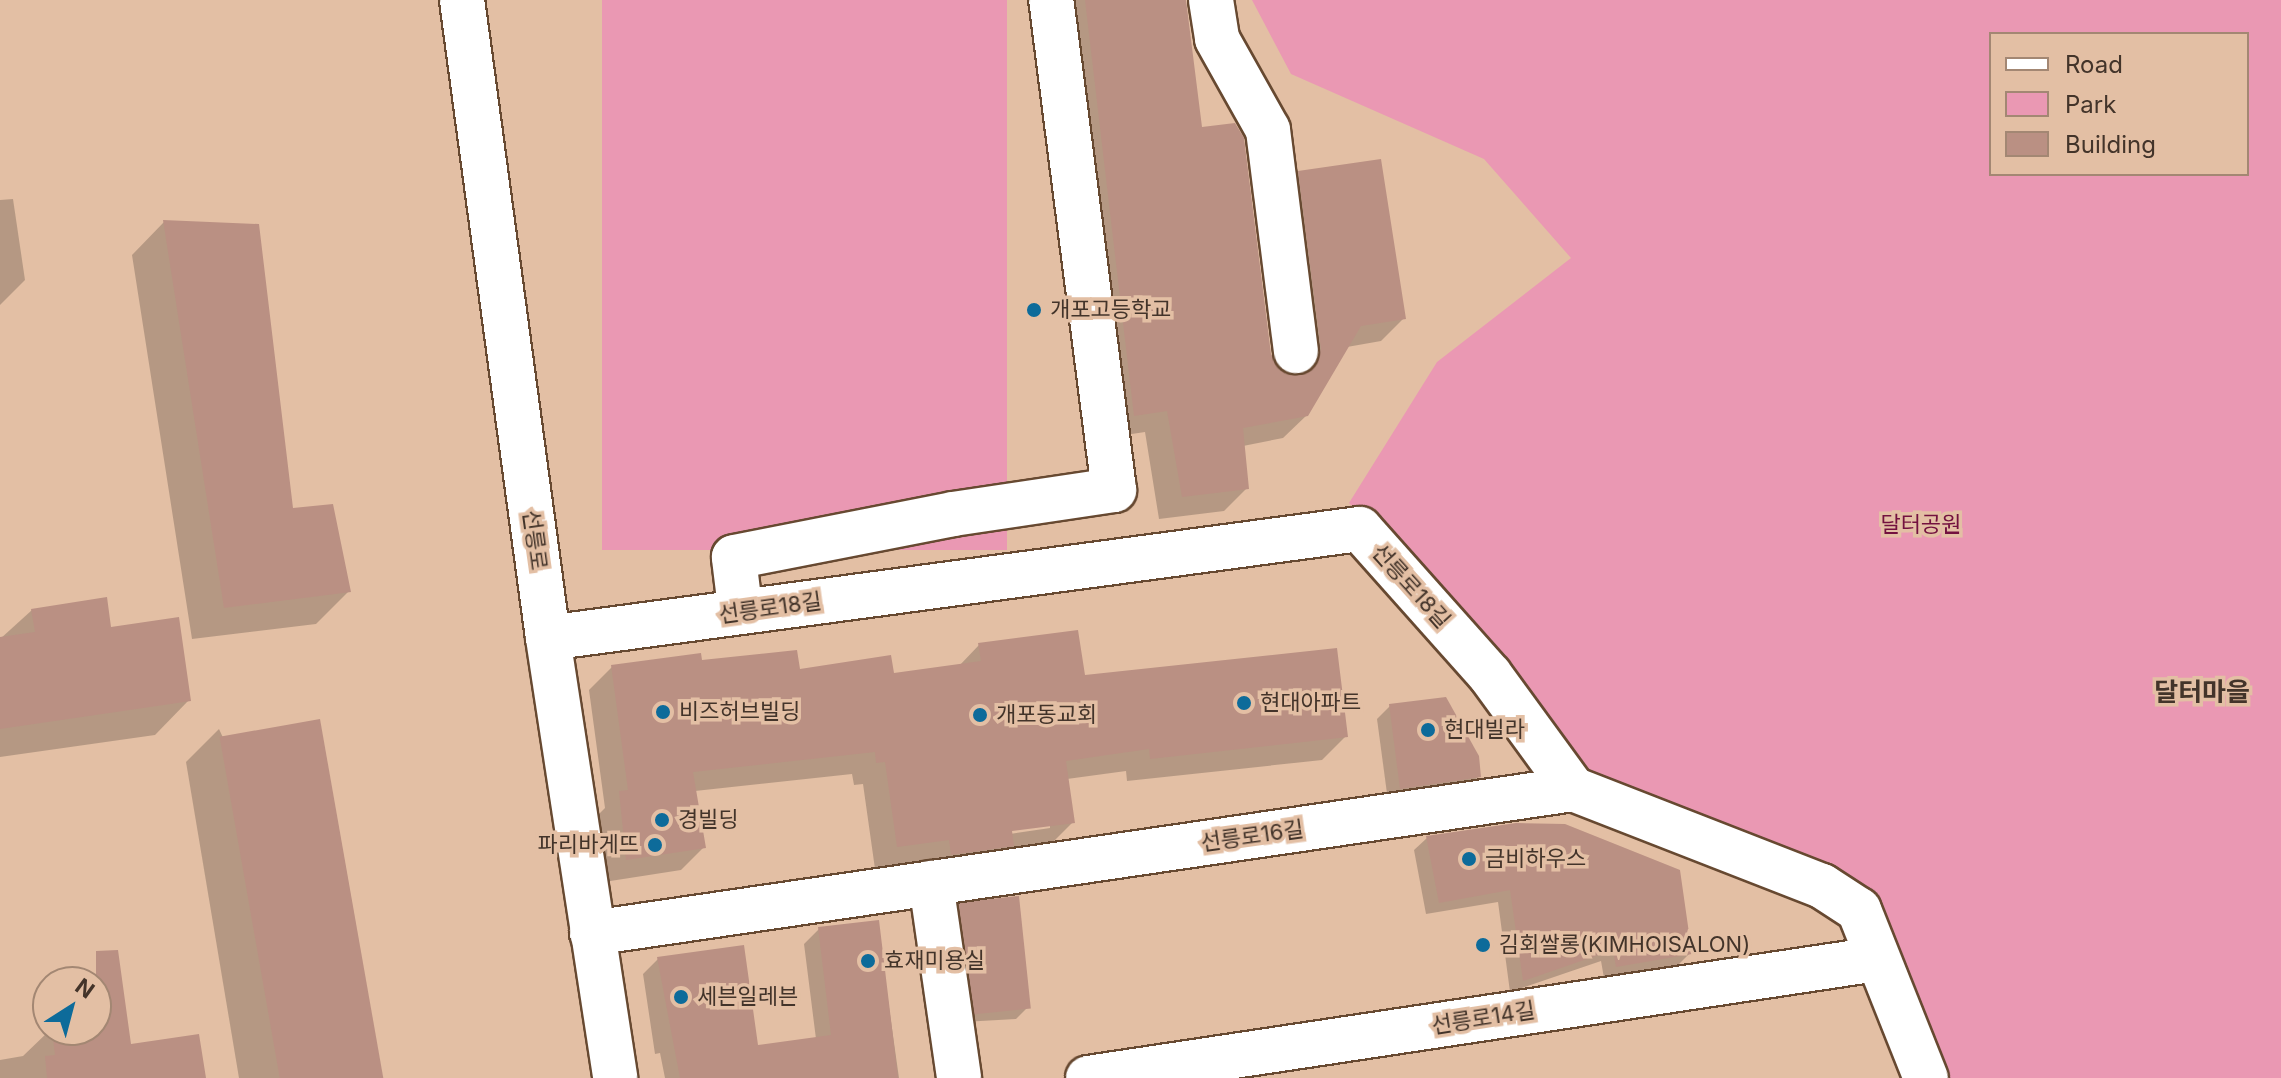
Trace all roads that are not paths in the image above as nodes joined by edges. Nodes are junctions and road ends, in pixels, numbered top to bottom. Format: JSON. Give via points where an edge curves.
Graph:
{"nodes":[{"id":1,"x":462,"y":0,"type":"edge"},
{"id":2,"x":1051,"y":0,"type":"edge"},
{"id":3,"x":1211,"y":0,"type":"edge"},
{"id":4,"x":1296,"y":351,"type":"dead end"},
{"id":5,"x":738,"y":591,"type":"dead end"},
{"id":6,"x":548,"y":638,"type":"junction"},
{"id":7,"x":1573,"y":789,"type":"junction"},
{"id":8,"x":891,"y":864,"type":"dead end"},
{"id":9,"x":1041,"y":867,"type":"junction"},
{"id":10,"x":931,"y":883,"type":"junction"},
{"id":11,"x":592,"y":933,"type":"junction"},
{"id":12,"x":1877,"y":959,"type":"junction"},
{"id":13,"x":615,"y":1078,"type":"edge"},
{"id":14,"x":959,"y":1078,"type":"edge"},
{"id":15,"x":1088,"y":1078,"type":"edge"},
{"id":16,"x":1926,"y":1078,"type":"edge"}],
"edges":[{"from":1,"to":6,"type":"street","name":"선릉로"},
{"from":2,"to":5,"type":"street","via":[[1114,490],[953,514],[734,557]]},
{"from":3,"to":4,"type":"street","via":[[1217,39],[1268,130]]},
{"from":6,"to":7,"type":"street","name":"선릉로18길","via":[[1360,529],[1490,675]]},
{"from":6,"to":11,"type":"street","name":"선릉로"},
{"from":7,"to":9,"type":"street","name":"선릉로16길"},
{"from":7,"to":12,"type":"street","via":[[1822,886],[1859,910]]},
{"from":8,"to":9,"type":"street","via":[[1020,847],[1031,850]]},
{"from":9,"to":10,"type":"street","name":"선릉로16길"},
{"from":10,"to":11,"type":"street","name":"선릉로16길"},
{"from":10,"to":14,"type":"street"},
{"from":11,"to":13,"type":"street","name":"선릉로"},
{"from":12,"to":15,"type":"street","name":"선릉로14길"},
{"from":12,"to":16,"type":"street"}]}
